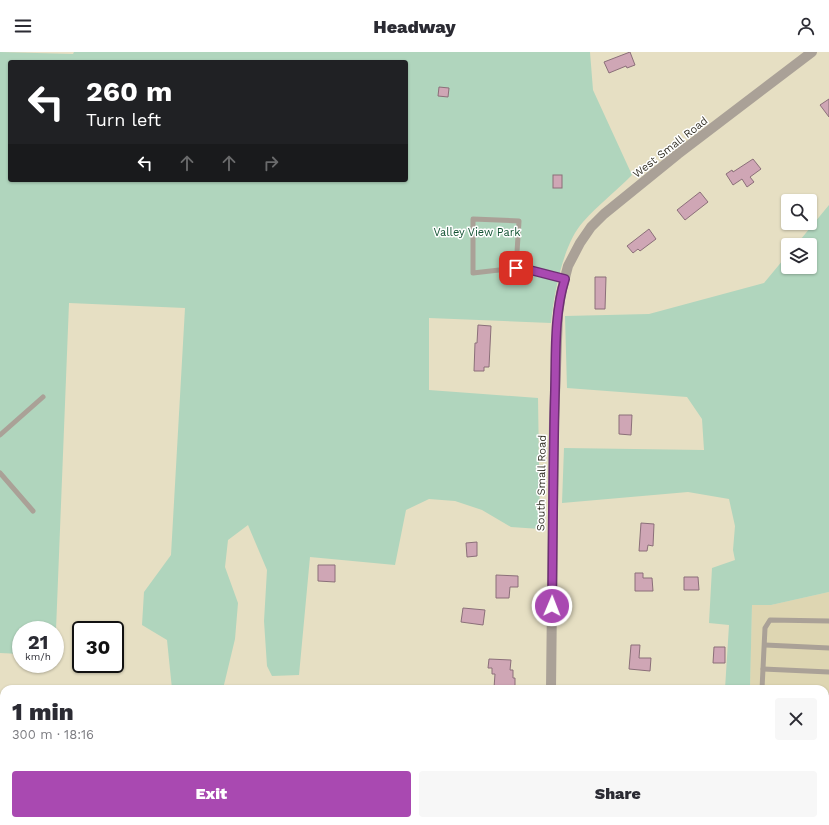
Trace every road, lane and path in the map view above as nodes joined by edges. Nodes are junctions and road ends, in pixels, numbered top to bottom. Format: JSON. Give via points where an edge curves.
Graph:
{"nodes":[{"id":1,"x":812,"y":52,"type":"edge"},
{"id":2,"x":516,"y":268,"type":"junction"},
{"id":3,"x":565,"y":279,"type":"junction"},
{"id":4,"x":43,"y":396,"type":"dead end"},
{"id":5,"x":0,"y":435,"type":"edge"},
{"id":6,"x":0,"y":473,"type":"edge"},
{"id":7,"x":33,"y":511,"type":"dead end"},
{"id":8,"x":829,"y":621,"type":"edge"},
{"id":9,"x":764,"y":645,"type":"junction"},
{"id":10,"x":829,"y":648,"type":"edge"},
{"id":11,"x":763,"y":669,"type":"junction"},
{"id":12,"x":829,"y":672,"type":"edge"},
{"id":13,"x":551,"y":685,"type":"edge"},
{"id":14,"x":762,"y":685,"type":"edge"}],
"edges":[{"from":1,"to":3,"type":"street","name":"West Small Road","via":[[604,214],[580,243],[568,266]]},
{"from":2,"to":2,"type":"lane","via":[[473,273],[473,219],[519,221]]},
{"from":2,"to":3,"type":"lane"},
{"from":3,"to":13,"type":"street","name":"South Small Road","via":[[558,314]]},
{"from":4,"to":5,"type":"lane"},
{"from":6,"to":7,"type":"lane"},
{"from":8,"to":9,"type":"lane","via":[[770,620],[765,628]]},
{"from":9,"to":10,"type":"lane"},
{"from":9,"to":11,"type":"lane"},
{"from":11,"to":12,"type":"lane"},
{"from":11,"to":14,"type":"lane"}]}
